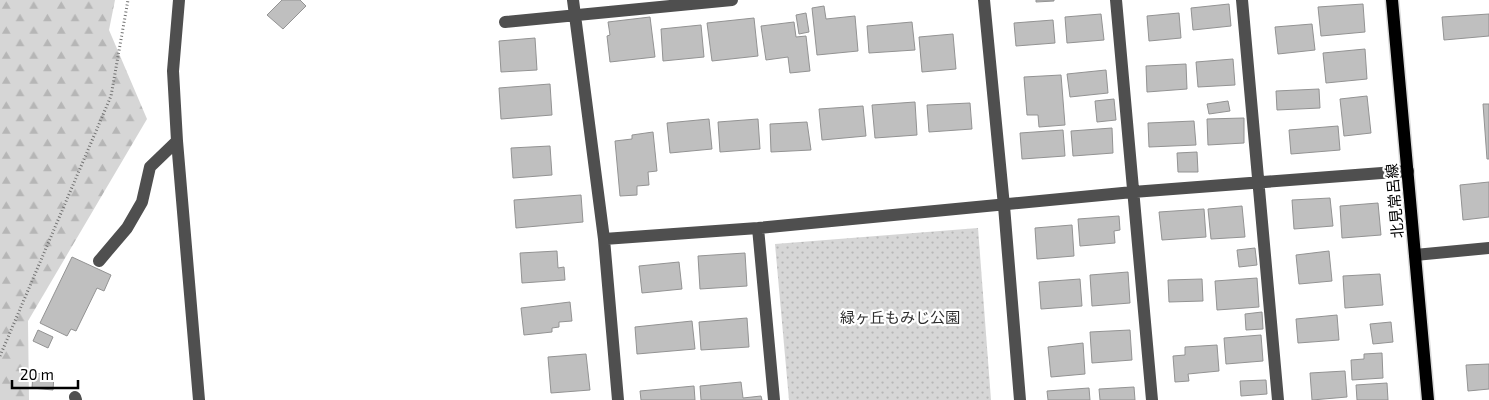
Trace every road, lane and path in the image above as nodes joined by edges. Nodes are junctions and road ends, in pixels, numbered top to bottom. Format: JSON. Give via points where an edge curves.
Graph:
{"nodes":[{"id":1,"x":128,"y":0,"type":"edge"},
{"id":2,"x":179,"y":0,"type":"edge"},
{"id":3,"x":573,"y":0,"type":"edge"},
{"id":4,"x":732,"y":0,"type":"edge"},
{"id":5,"x":984,"y":0,"type":"edge"},
{"id":6,"x":1116,"y":0,"type":"edge"},
{"id":7,"x":1242,"y":0,"type":"edge"},
{"id":8,"x":1392,"y":0,"type":"edge"},
{"id":9,"x":574,"y":15,"type":"junction"},
{"id":10,"x":505,"y":22,"type":"dead end"},
{"id":11,"x":177,"y":141,"type":"junction"},
{"id":12,"x":1408,"y":170,"type":"junction"},
{"id":13,"x":1258,"y":182,"type":"junction"},
{"id":14,"x":1133,"y":192,"type":"junction"},
{"id":15,"x":1004,"y":206,"type":"junction"},
{"id":16,"x":758,"y":228,"type":"junction"},
{"id":17,"x":604,"y":239,"type":"junction"},
{"id":18,"x":1489,"y":248,"type":"edge"},
{"id":19,"x":1415,"y":255,"type":"junction"},
{"id":20,"x":99,"y":261,"type":"dead end"},
{"id":21,"x":0,"y":356,"type":"edge"},
{"id":22,"x":199,"y":400,"type":"edge"},
{"id":23,"x":618,"y":400,"type":"edge"},
{"id":24,"x":774,"y":400,"type":"edge"},
{"id":25,"x":1020,"y":400,"type":"edge"},
{"id":26,"x":1152,"y":400,"type":"edge"},
{"id":27,"x":1278,"y":400,"type":"edge"},
{"id":28,"x":1428,"y":400,"type":"edge"}],
"edges":[{"from":1,"to":21,"type":"path","via":[[111,96]]},
{"from":2,"to":11,"type":"street","via":[[173,71]]},
{"from":3,"to":9,"type":"street"},
{"from":4,"to":9,"type":"street"},
{"from":5,"to":15,"type":"street"},
{"from":6,"to":14,"type":"street"},
{"from":7,"to":13,"type":"street"},
{"from":8,"to":12,"type":"main road","name":"北見常呂線"},
{"from":9,"to":10,"type":"street"},
{"from":9,"to":17,"type":"street"},
{"from":11,"to":20,"type":"street","via":[[150,167],[142,202],[127,228]]},
{"from":11,"to":22,"type":"street"},
{"from":12,"to":13,"type":"street"},
{"from":12,"to":19,"type":"main road","name":"北見常呂線"},
{"from":13,"to":14,"type":"street"},
{"from":13,"to":27,"type":"street"},
{"from":14,"to":15,"type":"street"},
{"from":14,"to":26,"type":"street"},
{"from":15,"to":16,"type":"street"},
{"from":15,"to":25,"type":"street"},
{"from":16,"to":17,"type":"street"},
{"from":16,"to":24,"type":"street"},
{"from":17,"to":23,"type":"street"},
{"from":18,"to":19,"type":"street"},
{"from":19,"to":28,"type":"main road","name":"北見常呂線"}]}
